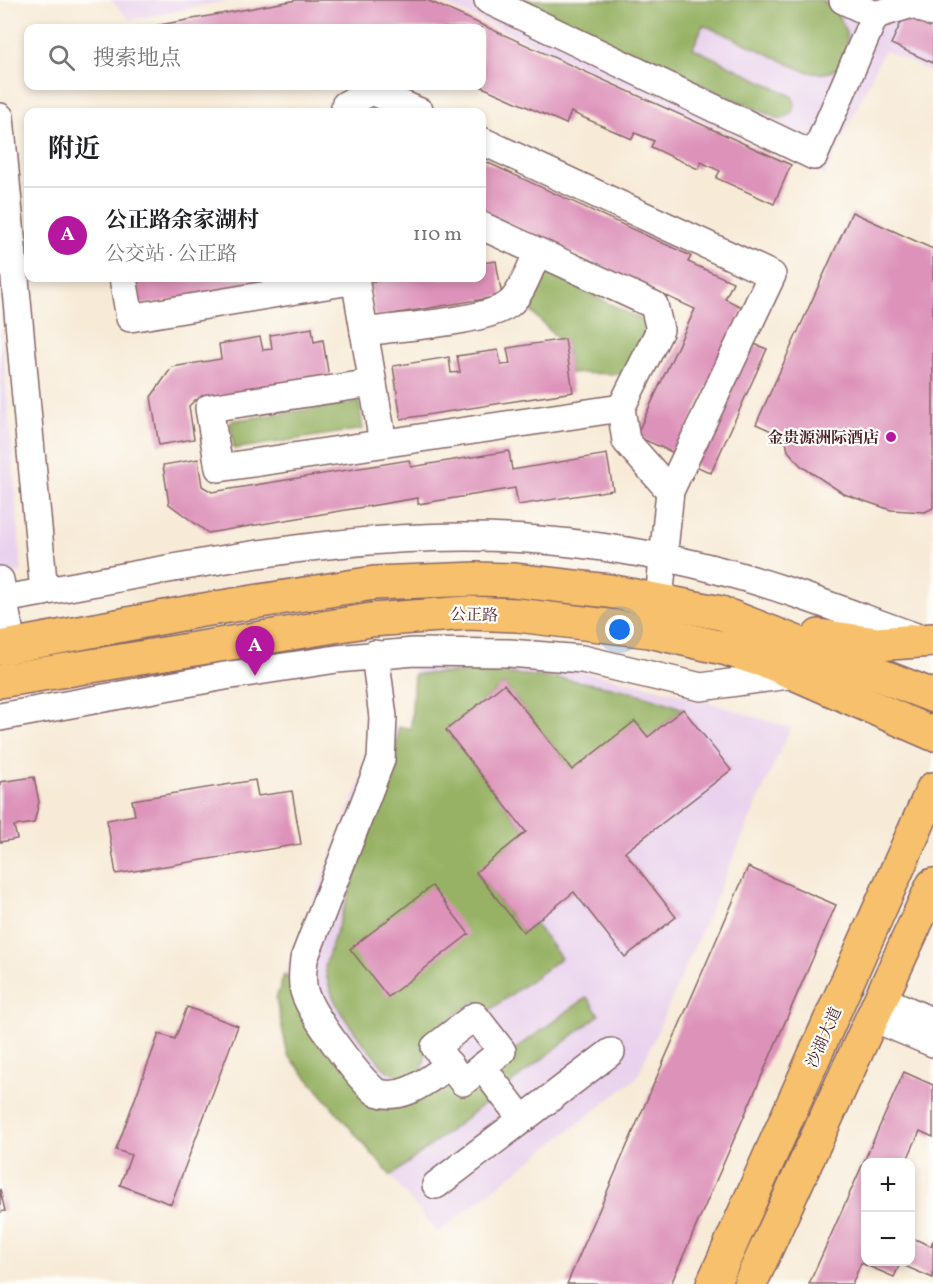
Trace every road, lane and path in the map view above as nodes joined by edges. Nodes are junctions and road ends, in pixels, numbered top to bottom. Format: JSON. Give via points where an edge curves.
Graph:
{"nodes":[{"id":1,"x":488,"y":0,"type":"edge"},
{"id":2,"x":843,"y":0,"type":"edge"},
{"id":3,"x":933,"y":13,"type":"edge"},
{"id":4,"x":875,"y":15,"type":"junction"},
{"id":5,"x":345,"y":108,"type":"edge"},
{"id":6,"x":411,"y":108,"type":"edge"},
{"id":7,"x":0,"y":117,"type":"edge"},
{"id":8,"x":486,"y":143,"type":"edge"},
{"id":9,"x":486,"y":229,"type":"edge"},
{"id":10,"x":538,"y":252,"type":"junction"},
{"id":11,"x":124,"y":282,"type":"edge"},
{"id":12,"x":338,"y":282,"type":"edge"},
{"id":13,"x":356,"y":282,"type":"edge"},
{"id":14,"x":364,"y":332,"type":"junction"},
{"id":15,"x":373,"y":384,"type":"junction"},
{"id":16,"x":621,"y":408,"type":"junction"},
{"id":17,"x":383,"y":444,"type":"junction"},
{"id":18,"x":670,"y":491,"type":"junction"},
{"id":19,"x":663,"y":558,"type":"junction"},
{"id":20,"x":2,"y":590,"type":"edge"},
{"id":21,"x":44,"y":592,"type":"junction"},
{"id":22,"x":659,"y":599,"type":"junction"},
{"id":23,"x":771,"y":630,"type":"junction"},
{"id":24,"x":931,"y":641,"type":"edge"},
{"id":25,"x":6,"y":646,"type":"edge"},
{"id":26,"x":375,"y":654,"type":"junction"},
{"id":27,"x":796,"y":674,"type":"junction"},
{"id":28,"x":0,"y":681,"type":"edge"},
{"id":29,"x":933,"y":696,"type":"edge"},
{"id":30,"x":0,"y":717,"type":"edge"},
{"id":31,"x":933,"y":734,"type":"edge"},
{"id":32,"x":933,"y":789,"type":"edge"},
{"id":33,"x":933,"y":885,"type":"edge"},
{"id":34,"x":876,"y":1008,"type":"junction"},
{"id":35,"x":933,"y":1022,"type":"edge"},
{"id":36,"x":933,"y":1043,"type":"edge"},
{"id":37,"x":611,"y":1052,"type":"dead end"},
{"id":38,"x":450,"y":1065,"type":"junction"},
{"id":39,"x":482,"y":1067,"type":"junction"},
{"id":40,"x":522,"y":1119,"type":"junction"},
{"id":41,"x":436,"y":1185,"type":"dead end"},
{"id":42,"x":713,"y":1284,"type":"edge"},
{"id":43,"x":750,"y":1284,"type":"edge"}],
"edges":[{"from":1,"to":4,"type":"street","via":[[814,156]]},
{"from":2,"to":4,"type":"street"},
{"from":3,"to":4,"type":"street","via":[[912,4]]},
{"from":5,"to":6,"type":"street","via":[[372,91]]},
{"from":7,"to":21,"type":"street"},
{"from":8,"to":18,"type":"street","via":[[772,275]]},
{"from":9,"to":10,"type":"street"},
{"from":10,"to":14,"type":"street","via":[[515,297],[499,309]]},
{"from":10,"to":16,"type":"street","via":[[654,305],[660,330]]},
{"from":11,"to":12,"type":"street","via":[[130,318]]},
{"from":13,"to":14,"type":"street"},
{"from":14,"to":15,"type":"street"},
{"from":15,"to":17,"type":"street"},
{"from":15,"to":17,"type":"street","via":[[210,408],[219,468]]},
{"from":16,"to":17,"type":"street"},
{"from":16,"to":18,"type":"street","via":[[626,441]]},
{"from":18,"to":19,"type":"street"},
{"from":19,"to":21,"type":"street","via":[[519,538],[379,540],[200,564]]},
{"from":19,"to":22,"type":"street"},
{"from":19,"to":24,"type":"street","via":[[773,586]]},
{"from":20,"to":21,"type":"street"},
{"from":20,"to":25,"type":"street"},
{"from":22,"to":23,"type":"main road","name":"公正路","via":[[721,613]]},
{"from":22,"to":25,"type":"main road","name":"公正路","via":[[513,580],[374,583]]},
{"from":23,"to":24,"type":"main road","via":[[877,644]]},
{"from":23,"to":29,"type":"main road","name":"公正路"},
{"from":26,"to":27,"type":"street","via":[[548,655],[606,663],[701,687]]},
{"from":26,"to":30,"type":"street","via":[[225,676]]},
{"from":26,"to":38,"type":"street","via":[[383,717],[381,760],[304,959],[304,992],[313,1011],[376,1092],[405,1093]]},
{"from":27,"to":28,"type":"main road","name":"公正路","via":[[727,649],[649,631],[468,613],[371,620]]},
{"from":27,"to":31,"type":"main road","name":"公正路"},
{"from":32,"to":42,"type":"main road","name":"沙湖大道"},
{"from":33,"to":34,"type":"main road"},
{"from":34,"to":35,"type":"street"},
{"from":34,"to":36,"type":"street"},
{"from":34,"to":43,"type":"main road"},
{"from":37,"to":40,"type":"street"},
{"from":38,"to":39,"type":"street","via":[[463,1082]]},
{"from":38,"to":39,"type":"street","via":[[435,1047],[475,1016],[502,1051]]},
{"from":39,"to":40,"type":"street"},
{"from":40,"to":41,"type":"street"}]}
